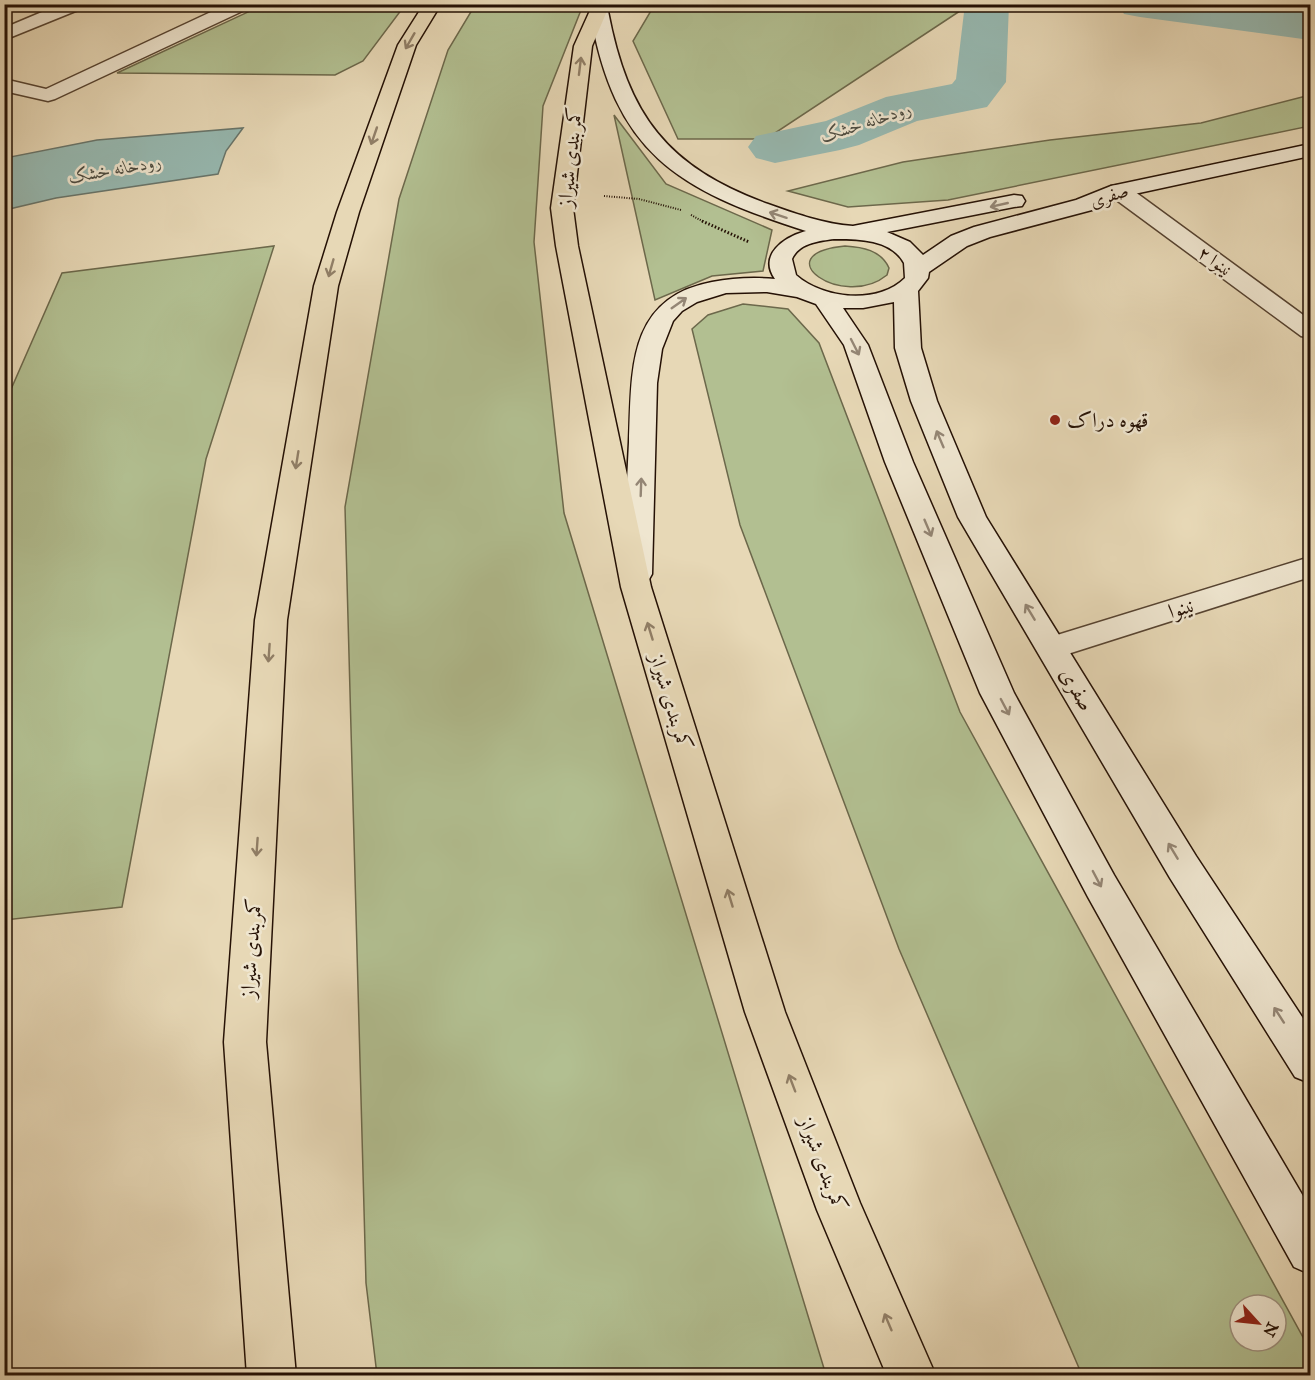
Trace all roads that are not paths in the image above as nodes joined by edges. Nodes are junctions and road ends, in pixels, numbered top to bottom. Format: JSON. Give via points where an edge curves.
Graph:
{"nodes":[{"id":1,"x":77,"y":4,"type":"edge"},
{"id":2,"x":243,"y":4,"type":"edge"},
{"id":3,"x":433,"y":4,"type":"edge"},
{"id":4,"x":600,"y":8,"type":"edge"},
{"id":5,"x":4,"y":35,"type":"edge"},
{"id":6,"x":4,"y":85,"type":"edge"},
{"id":7,"x":1311,"y":150,"type":"edge"},
{"id":8,"x":1119,"y":191,"type":"junction"},
{"id":9,"x":841,"y":232,"type":"junction"},
{"id":10,"x":912,"y":279,"type":"junction"},
{"id":11,"x":813,"y":294,"type":"junction"},
{"id":12,"x":1311,"y":331,"type":"edge"},
{"id":13,"x":1311,"y":567,"type":"edge"},
{"id":14,"x":636,"y":587,"type":"junction"},
{"id":15,"x":1052,"y":648,"type":"junction"},
{"id":16,"x":1311,"y":1064,"type":"edge"},
{"id":17,"x":1311,"y":1251,"type":"edge"},
{"id":18,"x":272,"y":1376,"type":"edge"},
{"id":19,"x":912,"y":1376,"type":"edge"}],
"edges":[{"from":1,"to":5,"type":"street"},
{"from":2,"to":6,"type":"street","via":[[48,95]]},
{"from":3,"to":18,"type":"highway","name":"کمربندی شیراز","one_way":true,"via":[[407,45],[326,286],[271,620],[245,1042]]},
{"from":9,"to":4,"type":"street","one_way":true,"via":[[731,196],[669,159],[652,140],[620,89],[603,40]]},
{"from":14,"to":4,"type":"highway","name":"کمربندی شیراز","one_way":true,"via":[[562,208],[583,46]]},
{"from":7,"to":8,"type":"street","name":"صفری"},
{"from":8,"to":9,"type":"street","one_way":true,"via":[[1063,192]]},
{"from":8,"to":10,"type":"street","name":"صفری","via":[[959,241]]},
{"from":8,"to":12,"type":"street","name":"۲ نینوا"},
{"from":9,"to":10,"type":"street","via":[[879,237],[904,248],[914,258]]},
{"from":9,"to":11,"type":"street","via":[[798,241],[780,260],[781,270],[789,281]]},
{"from":10,"to":11,"type":"street","via":[[890,296],[870,301],[846,302]]},
{"from":15,"to":10,"type":"street","name":"صفری","one_way":true,"via":[[972,518],[924,401],[908,348]]},
{"from":14,"to":11,"type":"street","one_way":true,"via":[[645,384],[653,336],[663,316],[694,293],[722,288],[774,285]]},
{"from":11,"to":17,"type":"street","one_way":true,"via":[[856,345],[900,462],[997,693],[1107,896]]},
{"from":13,"to":15,"type":"street","name":"نینوا"},
{"from":19,"to":14,"type":"highway","name":"کمربندی شیراز","one_way":true,"via":[[840,1210],[765,1012]]},
{"from":16,"to":15,"type":"street","name":"صفری","one_way":true,"via":[[1183,867]]}]}
